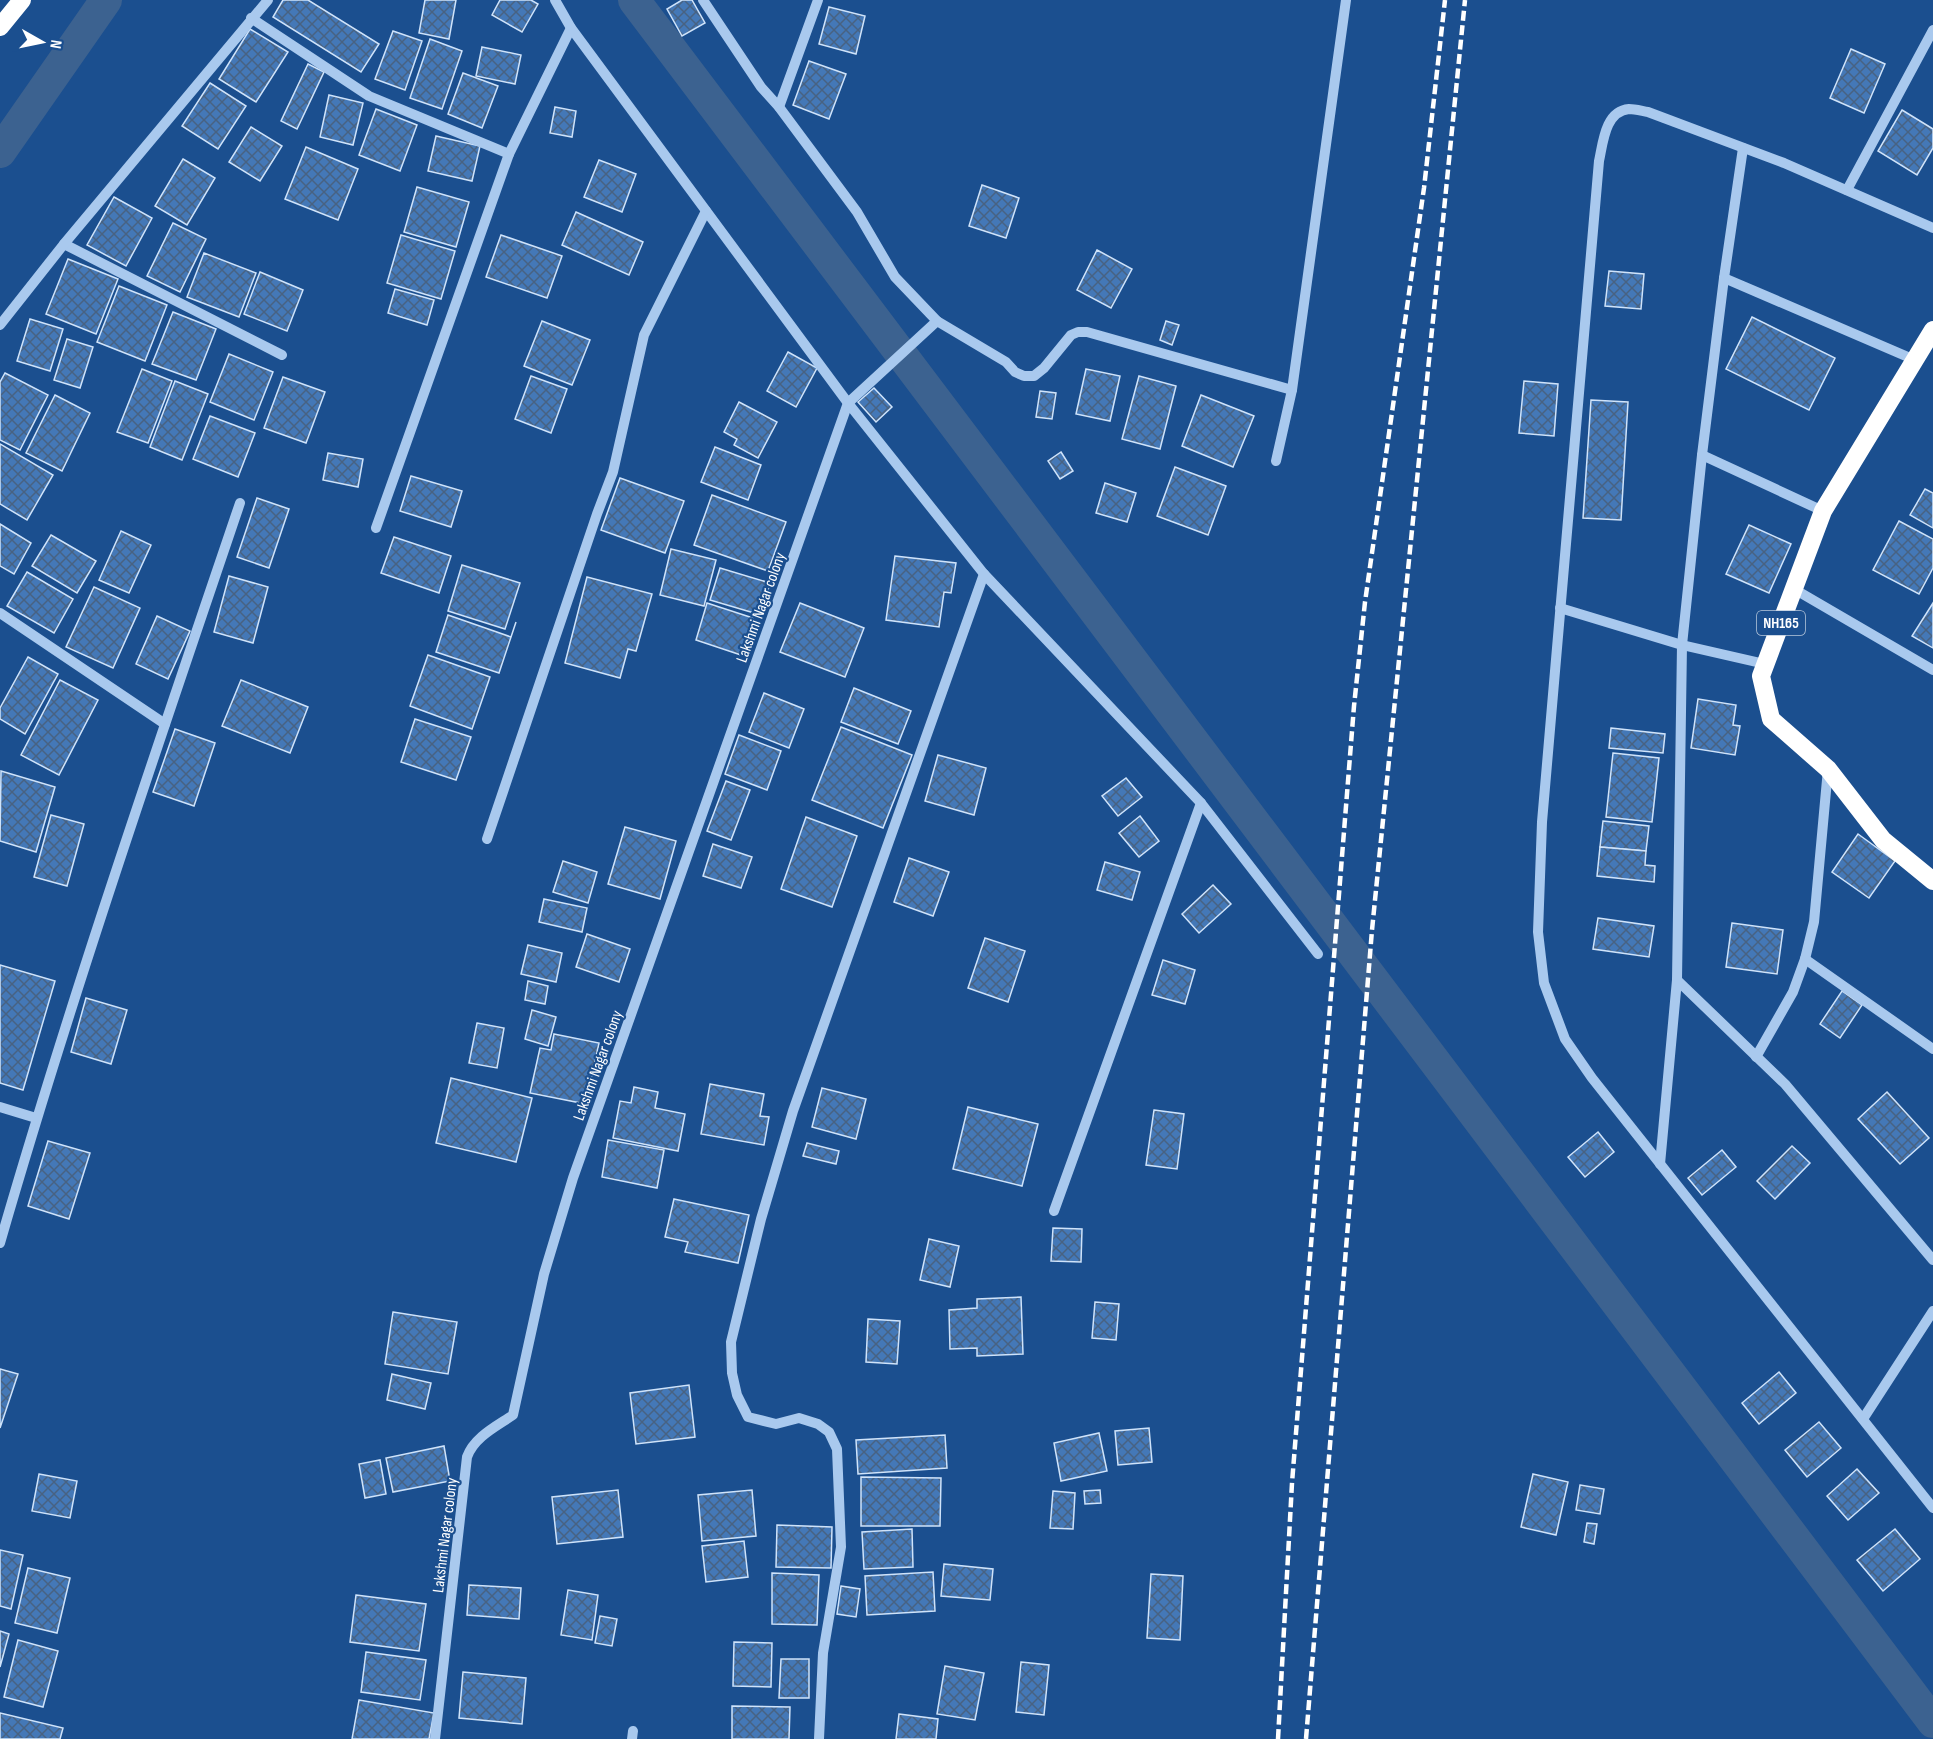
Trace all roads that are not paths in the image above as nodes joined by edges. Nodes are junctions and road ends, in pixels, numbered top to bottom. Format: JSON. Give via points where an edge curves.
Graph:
{"nodes":[{"id":1,"x":22,"y":0,"type":"edge"},
{"id":2,"x":268,"y":0,"type":"edge"},
{"id":3,"x":555,"y":0,"type":"edge"},
{"id":4,"x":703,"y":0,"type":"edge"},
{"id":5,"x":818,"y":0,"type":"edge"},
{"id":6,"x":1346,"y":0,"type":"edge"},
{"id":7,"x":251,"y":18,"type":"junction"},
{"id":8,"x":0,"y":27,"type":"edge"},
{"id":9,"x":572,"y":28,"type":"junction"},
{"id":10,"x":1933,"y":30,"type":"edge"},
{"id":11,"x":779,"y":107,"type":"junction"},
{"id":12,"x":1743,"y":148,"type":"junction"},
{"id":13,"x":509,"y":154,"type":"junction"},
{"id":14,"x":1847,"y":190,"type":"junction"},
{"id":15,"x":706,"y":211,"type":"junction"},
{"id":16,"x":1933,"y":228,"type":"edge"},
{"id":17,"x":64,"y":244,"type":"junction"},
{"id":18,"x":1724,"y":278,"type":"junction"},
{"id":19,"x":937,"y":321,"type":"junction"},
{"id":20,"x":0,"y":325,"type":"edge"},
{"id":21,"x":1933,"y":330,"type":"edge"},
{"id":22,"x":282,"y":355,"type":"dead end"},
{"id":23,"x":1915,"y":360,"type":"junction"},
{"id":24,"x":1292,"y":390,"type":"junction"},
{"id":25,"x":848,"y":403,"type":"junction"},
{"id":26,"x":1702,"y":455,"type":"junction"},
{"id":27,"x":1276,"y":462,"type":"dead end"},
{"id":28,"x":240,"y":503,"type":"dead end"},
{"id":29,"x":1823,"y":512,"type":"junction"},
{"id":30,"x":376,"y":528,"type":"dead end"},
{"id":31,"x":984,"y":574,"type":"junction"},
{"id":32,"x":1794,"y":589,"type":"junction"},
{"id":33,"x":1560,"y":608,"type":"junction"},
{"id":34,"x":0,"y":613,"type":"edge"},
{"id":35,"x":1682,"y":645,"type":"junction"},
{"id":36,"x":1765,"y":664,"type":"junction"},
{"id":37,"x":1933,"y":670,"type":"edge"},
{"id":38,"x":165,"y":724,"type":"junction"},
{"id":39,"x":1828,"y":769,"type":"junction"},
{"id":40,"x":1201,"y":803,"type":"junction"},
{"id":41,"x":487,"y":839,"type":"dead end"},
{"id":42,"x":1933,"y":881,"type":"edge"},
{"id":43,"x":1318,"y":954,"type":"dead end"},
{"id":44,"x":1805,"y":959,"type":"junction"},
{"id":45,"x":1677,"y":980,"type":"junction"},
{"id":46,"x":1933,"y":1049,"type":"edge"},
{"id":47,"x":1756,"y":1057,"type":"junction"},
{"id":48,"x":0,"y":1107,"type":"edge"},
{"id":49,"x":36,"y":1118,"type":"junction"},
{"id":50,"x":1660,"y":1164,"type":"junction"},
{"id":51,"x":1054,"y":1211,"type":"dead end"},
{"id":52,"x":0,"y":1243,"type":"edge"},
{"id":53,"x":1933,"y":1260,"type":"edge"},
{"id":54,"x":1933,"y":1311,"type":"edge"},
{"id":55,"x":1863,"y":1419,"type":"junction"},
{"id":56,"x":1933,"y":1508,"type":"edge"},
{"id":57,"x":435,"y":1739,"type":"edge"},
{"id":58,"x":819,"y":1739,"type":"edge"}],
"edges":[{"from":1,"to":8,"type":"highway"},
{"from":2,"to":7,"type":"street"},
{"from":3,"to":9,"type":"street"},
{"from":4,"to":11,"type":"street","via":[[761,87]]},
{"from":5,"to":11,"type":"street"},
{"from":6,"to":24,"type":"street"},
{"from":7,"to":13,"type":"street","via":[[369,96]]},
{"from":7,"to":17,"type":"street"},
{"from":9,"to":13,"type":"street"},
{"from":9,"to":15,"type":"street"},
{"from":10,"to":14,"type":"street"},
{"from":11,"to":19,"type":"street","via":[[857,212],[895,277]]},
{"from":12,"to":14,"type":"street"},
{"from":12,"to":18,"type":"street"},
{"from":12,"to":33,"type":"street","via":[[1648,112],[1628,109],[1614,115],[1605,132],[1599,161]]},
{"from":13,"to":30,"type":"street"},
{"from":14,"to":16,"type":"street"},
{"from":15,"to":25,"type":"street"},
{"from":15,"to":41,"type":"street","via":[[644,335],[613,472]]},
{"from":17,"to":20,"type":"street"},
{"from":17,"to":22,"type":"street"},
{"from":18,"to":23,"type":"street"},
{"from":18,"to":26,"type":"street"},
{"from":19,"to":24,"type":"street","via":[[1024,376],[1034,376],[1044,368],[1071,335],[1087,332]]},
{"from":19,"to":25,"type":"street"},
{"from":21,"to":23,"type":"highway","number":"NH165"},
{"from":23,"to":29,"type":"highway","number":"NH165"},
{"from":24,"to":27,"type":"street"},
{"from":25,"to":31,"type":"street"},
{"from":25,"to":57,"type":"street","name":"Lakshmi Nagar colony","via":[[573,1178],[544,1274],[513,1415],[479,1439],[467,1456]]},
{"from":26,"to":29,"type":"street"},
{"from":26,"to":35,"type":"street"},
{"from":28,"to":38,"type":"street"},
{"from":29,"to":32,"type":"highway","number":"NH165"},
{"from":31,"to":40,"type":"street"},
{"from":31,"to":58,"type":"street","via":[[793,1111],[760,1219],[731,1342],[732,1373],[748,1418],[776,1424],[799,1418],[818,1424],[829,1432],[837,1449],[841,1546],[823,1653]]},
{"from":32,"to":36,"type":"highway","number":"NH165"},
{"from":32,"to":37,"type":"street"},
{"from":33,"to":35,"type":"street"},
{"from":33,"to":50,"type":"street","via":[[1542,822],[1538,932],[1544,983],[1565,1039]]},
{"from":34,"to":38,"type":"street"},
{"from":35,"to":36,"type":"street"},
{"from":35,"to":45,"type":"street"},
{"from":36,"to":39,"type":"highway","number":"NH165","via":[[1761,676],[1771,719]]},
{"from":38,"to":49,"type":"street"},
{"from":39,"to":42,"type":"highway","number":"NH165","via":[[1883,840]]},
{"from":39,"to":44,"type":"street","via":[[1814,922]]},
{"from":40,"to":43,"type":"street"},
{"from":40,"to":51,"type":"street"},
{"from":44,"to":46,"type":"street"},
{"from":44,"to":47,"type":"street","via":[[1794,992]]},
{"from":45,"to":47,"type":"street"},
{"from":45,"to":50,"type":"street"},
{"from":47,"to":53,"type":"street","via":[[1785,1084]]},
{"from":48,"to":49,"type":"street"},
{"from":49,"to":52,"type":"street"},
{"from":50,"to":55,"type":"street"},
{"from":54,"to":55,"type":"street"},
{"from":55,"to":56,"type":"street"}]}
